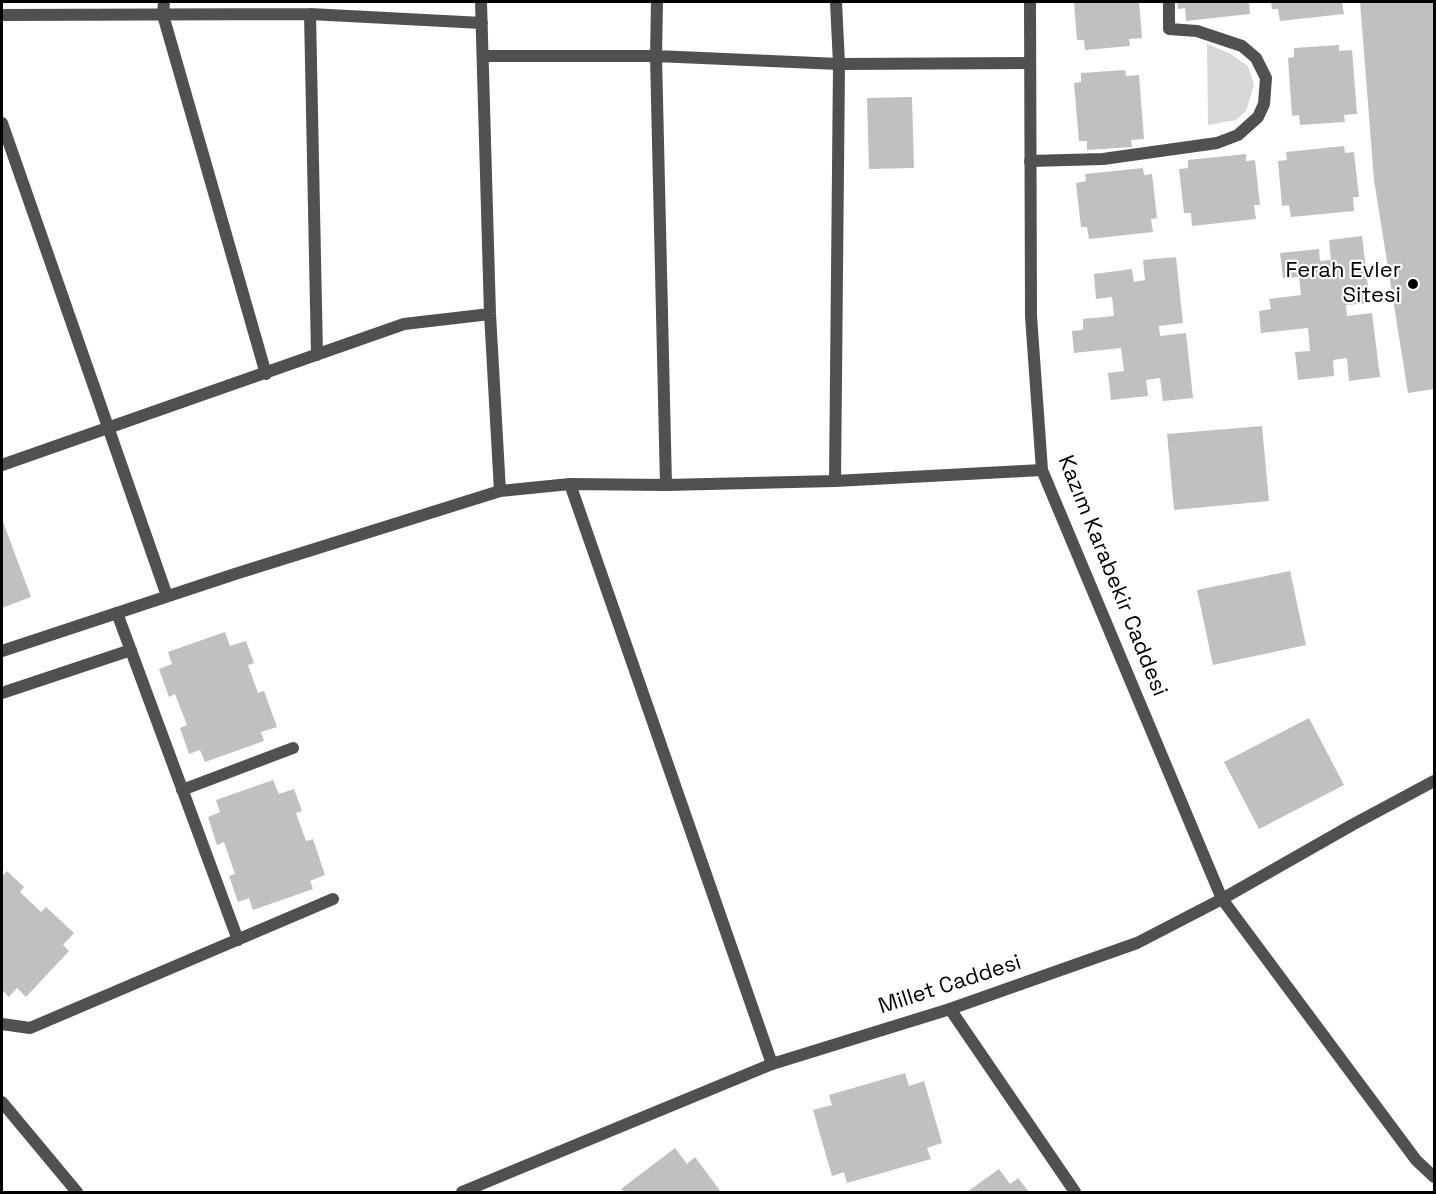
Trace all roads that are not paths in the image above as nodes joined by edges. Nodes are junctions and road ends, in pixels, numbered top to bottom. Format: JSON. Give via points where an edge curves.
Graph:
{"nodes":[{"id":1,"x":164,"y":2,"type":"edge"},
{"id":2,"x":482,"y":2,"type":"edge"},
{"id":3,"x":657,"y":2,"type":"edge"},
{"id":4,"x":836,"y":2,"type":"edge"},
{"id":5,"x":1030,"y":2,"type":"edge"},
{"id":6,"x":1169,"y":2,"type":"edge"},
{"id":7,"x":310,"y":14,"type":"junction"},
{"id":8,"x":2,"y":15,"type":"edge"},
{"id":9,"x":163,"y":15,"type":"junction"},
{"id":10,"x":482,"y":22,"type":"junction"},
{"id":11,"x":484,"y":56,"type":"junction"},
{"id":12,"x":656,"y":56,"type":"junction"},
{"id":13,"x":1030,"y":63,"type":"junction"},
{"id":14,"x":839,"y":64,"type":"junction"},
{"id":15,"x":2,"y":123,"type":"edge"},
{"id":16,"x":1030,"y":161,"type":"junction"},
{"id":17,"x":490,"y":314,"type":"junction"},
{"id":18,"x":317,"y":355,"type":"junction"},
{"id":19,"x":266,"y":374,"type":"junction"},
{"id":20,"x":108,"y":428,"type":"junction"},
{"id":21,"x":2,"y":465,"type":"edge"},
{"id":22,"x":1042,"y":470,"type":"junction"},
{"id":23,"x":835,"y":481,"type":"junction"},
{"id":24,"x":570,"y":484,"type":"junction"},
{"id":25,"x":666,"y":485,"type":"junction"},
{"id":26,"x":500,"y":491,"type":"junction"},
{"id":27,"x":167,"y":596,"type":"junction"},
{"id":28,"x":117,"y":613,"type":"junction"},
{"id":29,"x":131,"y":650,"type":"junction"},
{"id":30,"x":2,"y":651,"type":"edge"},
{"id":31,"x":2,"y":693,"type":"edge"},
{"id":32,"x":293,"y":748,"type":"dead end"},
{"id":33,"x":1434,"y":781,"type":"edge"},
{"id":34,"x":183,"y":790,"type":"junction"},
{"id":35,"x":333,"y":899,"type":"dead end"},
{"id":36,"x":1222,"y":899,"type":"junction"},
{"id":37,"x":237,"y":940,"type":"junction"},
{"id":38,"x":950,"y":1009,"type":"junction"},
{"id":39,"x":2,"y":1024,"type":"edge"},
{"id":40,"x":772,"y":1064,"type":"junction"},
{"id":41,"x":2,"y":1102,"type":"edge"},
{"id":42,"x":1434,"y":1177,"type":"edge"},
{"id":43,"x":77,"y":1192,"type":"edge"},
{"id":44,"x":462,"y":1192,"type":"edge"},
{"id":45,"x":1075,"y":1192,"type":"edge"}],
"edges":[{"from":1,"to":9,"type":"street"},
{"from":2,"to":10,"type":"street"},
{"from":3,"to":12,"type":"street"},
{"from":4,"to":14,"type":"street"},
{"from":5,"to":13,"type":"street","name":"Kazım Karabekir Caddesi"},
{"from":6,"to":16,"type":"street","via":[[1169,29],[1197,31],[1242,46],[1256,58],[1266,78],[1264,104],[1253,123],[1239,135],[1217,143],[1103,159]]},
{"from":7,"to":9,"type":"street"},
{"from":7,"to":10,"type":"street"},
{"from":7,"to":18,"type":"street"},
{"from":8,"to":9,"type":"street"},
{"from":9,"to":19,"type":"street"},
{"from":10,"to":11,"type":"street"},
{"from":11,"to":12,"type":"street"},
{"from":11,"to":17,"type":"street"},
{"from":12,"to":14,"type":"street"},
{"from":12,"to":25,"type":"street"},
{"from":13,"to":14,"type":"street"},
{"from":13,"to":16,"type":"street","name":"Kazım Karabekir Caddesi"},
{"from":14,"to":23,"type":"street"},
{"from":15,"to":20,"type":"street"},
{"from":16,"to":22,"type":"street","name":"Kazım Karabekir Caddesi","via":[[1031,316]]},
{"from":17,"to":18,"type":"street","via":[[404,324]]},
{"from":17,"to":26,"type":"street"},
{"from":18,"to":19,"type":"street"},
{"from":19,"to":20,"type":"street"},
{"from":20,"to":21,"type":"street"},
{"from":20,"to":27,"type":"street"},
{"from":22,"to":23,"type":"street"},
{"from":22,"to":36,"type":"street","name":"Kazım Karabekir Caddesi"},
{"from":23,"to":25,"type":"street"},
{"from":24,"to":25,"type":"street"},
{"from":24,"to":26,"type":"street"},
{"from":24,"to":40,"type":"street"},
{"from":26,"to":27,"type":"street"},
{"from":27,"to":28,"type":"street"},
{"from":28,"to":29,"type":"street"},
{"from":28,"to":30,"type":"street"},
{"from":29,"to":31,"type":"street"},
{"from":29,"to":34,"type":"street"},
{"from":32,"to":34,"type":"street"},
{"from":33,"to":36,"type":"street","name":"Millet Caddesi"},
{"from":34,"to":37,"type":"street"},
{"from":35,"to":37,"type":"street"},
{"from":36,"to":38,"type":"street","name":"Millet Caddesi","via":[[1137,943]]},
{"from":36,"to":42,"type":"street","name":"Kazım Karabekir Caddesi","via":[[1416,1160]]},
{"from":37,"to":39,"type":"street","via":[[30,1028]]},
{"from":38,"to":40,"type":"street","name":"Millet Caddesi"},
{"from":38,"to":45,"type":"street"},
{"from":40,"to":44,"type":"street","name":"Millet Caddesi"},
{"from":41,"to":43,"type":"street"}]}
